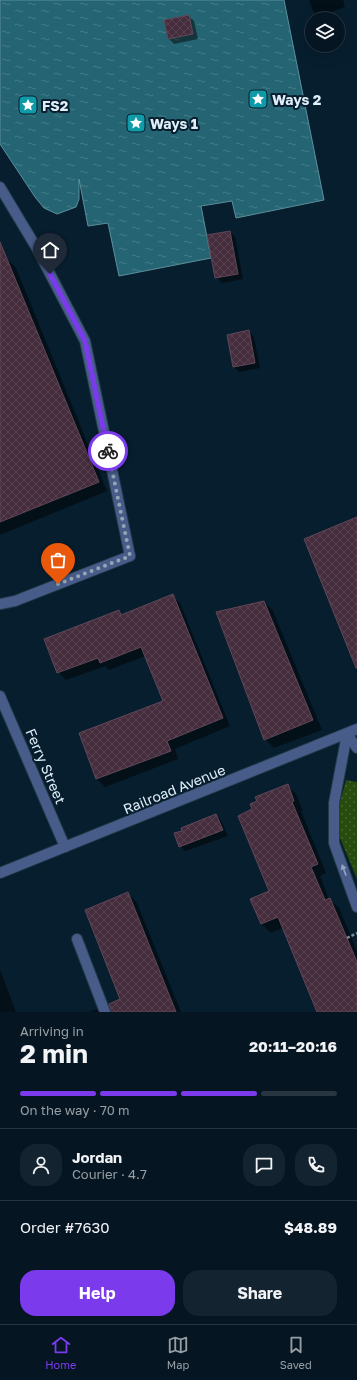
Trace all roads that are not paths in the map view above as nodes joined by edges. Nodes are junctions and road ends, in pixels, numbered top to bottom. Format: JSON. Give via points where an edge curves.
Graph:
{"nodes":[{"id":1,"x":0,"y":187,"type":"edge"},
{"id":2,"x":0,"y":604,"type":"edge"},
{"id":3,"x":0,"y":696,"type":"edge"},
{"id":4,"x":357,"y":730,"type":"edge"},
{"id":5,"x":347,"y":734,"type":"junction"},
{"id":6,"x":357,"y":748,"type":"edge"},
{"id":7,"x":65,"y":847,"type":"junction"},
{"id":8,"x":0,"y":873,"type":"edge"},
{"id":9,"x":357,"y":907,"type":"edge"},
{"id":10,"x":77,"y":939,"type":"dead end"},
{"id":11,"x":105,"y":1012,"type":"edge"}],
"edges":[{"from":1,"to":2,"type":"street","via":[[36,247],[85,341],[130,556],[15,601]]},
{"from":3,"to":7,"type":"street","name":"Ferry Street"},
{"from":4,"to":5,"type":"street","name":"Railroad Avenue"},
{"from":5,"to":6,"type":"street"},
{"from":5,"to":7,"type":"street","name":"Railroad Avenue"},
{"from":9,"to":5,"type":"street","one_way":true,"via":[[334,843],[334,803]]},
{"from":7,"to":8,"type":"street","name":"Railroad Avenue"},
{"from":10,"to":11,"type":"street"}]}
